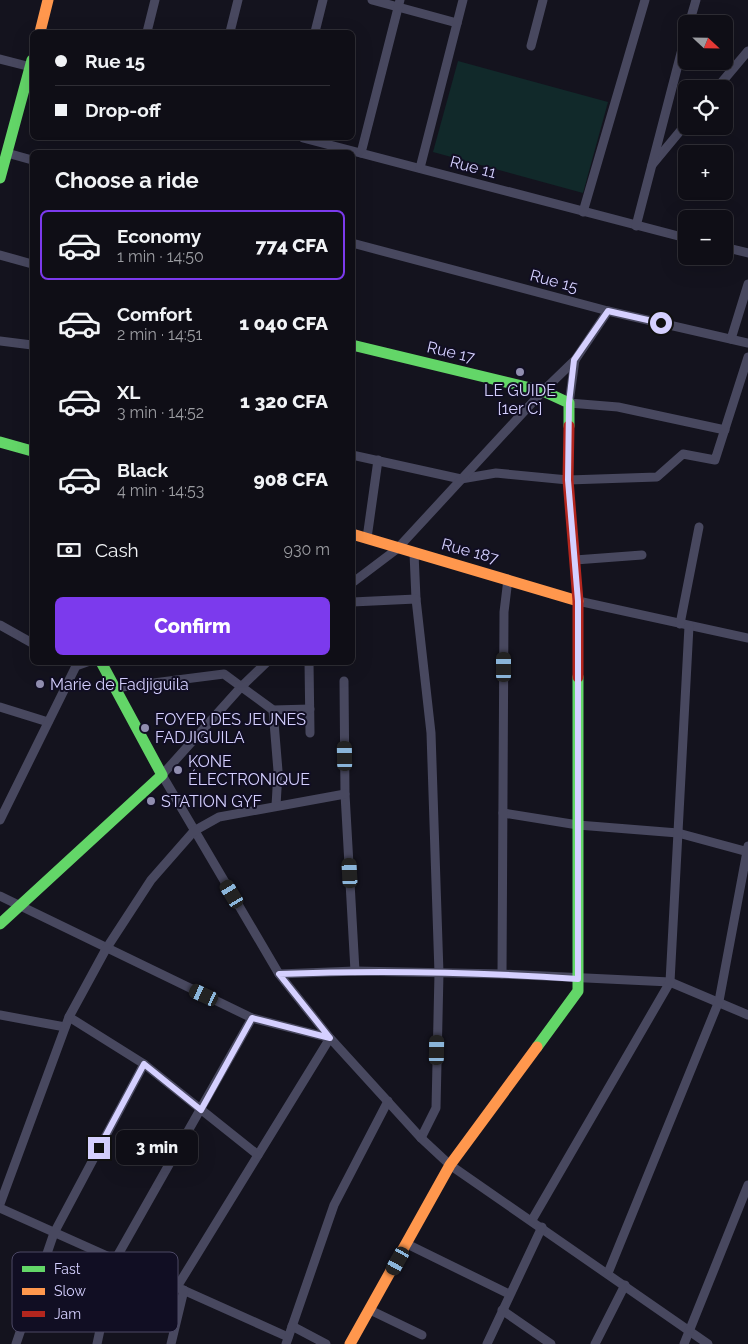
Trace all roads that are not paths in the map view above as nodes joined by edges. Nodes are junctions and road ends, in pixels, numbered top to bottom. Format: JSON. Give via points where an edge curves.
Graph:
{"nodes":[{"id":1,"x":48,"y":0,"type":"edge"},
{"id":2,"x":155,"y":0,"type":"edge"},
{"id":3,"x":238,"y":0,"type":"edge"},
{"id":4,"x":323,"y":0,"type":"edge"},
{"id":5,"x":372,"y":0,"type":"edge"},
{"id":6,"x":463,"y":0,"type":"edge"},
{"id":7,"x":543,"y":0,"type":"edge"},
{"id":8,"x":645,"y":0,"type":"edge"},
{"id":9,"x":694,"y":1,"type":"edge"},
{"id":10,"x":399,"y":3,"type":"edge"},
{"id":11,"x":691,"y":15,"type":"edge"},
{"id":12,"x":457,"y":23,"type":"junction"},
{"id":13,"x":40,"y":30,"type":"edge"},
{"id":14,"x":148,"y":30,"type":"edge"},
{"id":15,"x":230,"y":30,"type":"edge"},
{"id":16,"x":316,"y":30,"type":"edge"},
{"id":17,"x":531,"y":46,"type":"dead end"},
{"id":18,"x":748,"y":51,"type":"edge"},
{"id":19,"x":0,"y":59,"type":"edge"},
{"id":20,"x":30,"y":64,"type":"edge"},
{"id":21,"x":678,"y":64,"type":"edge"},
{"id":22,"x":30,"y":71,"type":"edge"},
{"id":23,"x":724,"y":80,"type":"edge"},
{"id":24,"x":678,"y":134,"type":"edge"},
{"id":25,"x":307,"y":140,"type":"edge"},
{"id":26,"x":324,"y":148,"type":"edge"},
{"id":27,"x":339,"y":150,"type":"edge"},
{"id":28,"x":355,"y":152,"type":"edge"},
{"id":29,"x":361,"y":153,"type":"junction"},
{"id":30,"x":7,"y":154,"type":"junction"},
{"id":31,"x":30,"y":160,"type":"edge"},
{"id":32,"x":650,"y":167,"type":"junction"},
{"id":33,"x":420,"y":168,"type":"junction"},
{"id":34,"x":0,"y":178,"type":"edge"},
{"id":35,"x":583,"y":212,"type":"junction"},
{"id":36,"x":636,"y":226,"type":"junction"},
{"id":37,"x":678,"y":236,"type":"edge"},
{"id":38,"x":355,"y":244,"type":"edge"},
{"id":39,"x":733,"y":249,"type":"edge"},
{"id":40,"x":748,"y":253,"type":"edge"},
{"id":41,"x":0,"y":255,"type":"edge"},
{"id":42,"x":30,"y":263,"type":"edge"},
{"id":43,"x":748,"y":284,"type":"edge"},
{"id":44,"x":608,"y":311,"type":"junction"},
{"id":45,"x":731,"y":339,"type":"junction"},
{"id":46,"x":0,"y":341,"type":"edge"},
{"id":47,"x":748,"y":343,"type":"edge"},
{"id":48,"x":30,"y":346,"type":"edge"},
{"id":49,"x":355,"y":346,"type":"edge"},
{"id":50,"x":748,"y":357,"type":"edge"},
{"id":51,"x":574,"y":360,"type":"junction"},
{"id":52,"x":543,"y":390,"type":"junction"},
{"id":53,"x":569,"y":403,"type":"junction"},
{"id":54,"x":725,"y":430,"type":"junction"},
{"id":55,"x":0,"y":442,"type":"edge"},
{"id":56,"x":30,"y":450,"type":"edge"},
{"id":57,"x":355,"y":456,"type":"edge"},
{"id":58,"x":378,"y":460,"type":"junction"},
{"id":59,"x":461,"y":479,"type":"junction"},
{"id":60,"x":568,"y":480,"type":"junction"},
{"id":61,"x":699,"y":527,"type":"dead end"},
{"id":62,"x":355,"y":535,"type":"edge"},
{"id":63,"x":367,"y":538,"type":"junction"},
{"id":64,"x":397,"y":549,"type":"junction"},
{"id":65,"x":414,"y":553,"type":"junction"},
{"id":66,"x":642,"y":555,"type":"dead end"},
{"id":67,"x":575,"y":560,"type":"junction"},
{"id":68,"x":508,"y":579,"type":"junction"},
{"id":69,"x":355,"y":581,"type":"edge"},
{"id":70,"x":416,"y":599,"type":"junction"},
{"id":71,"x":578,"y":601,"type":"junction"},
{"id":72,"x":355,"y":602,"type":"edge"},
{"id":73,"x":0,"y":625,"type":"edge"},
{"id":74,"x":684,"y":625,"type":"junction"},
{"id":75,"x":748,"y":638,"type":"edge"},
{"id":76,"x":30,"y":642,"type":"edge"},
{"id":77,"x":72,"y":665,"type":"edge"},
{"id":78,"x":102,"y":665,"type":"edge"},
{"id":79,"x":264,"y":665,"type":"edge"},
{"id":80,"x":309,"y":665,"type":"edge"},
{"id":81,"x":344,"y":681,"type":"dead end"},
{"id":82,"x":241,"y":687,"type":"junction"},
{"id":83,"x":114,"y":688,"type":"junction"},
{"id":84,"x":0,"y":707,"type":"edge"},
{"id":85,"x":310,"y":709,"type":"junction"},
{"id":86,"x":273,"y":710,"type":"junction"},
{"id":87,"x":48,"y":722,"type":"junction"},
{"id":88,"x":310,"y":733,"type":"dead end"},
{"id":89,"x":162,"y":775,"type":"junction"},
{"id":90,"x":345,"y":794,"type":"junction"},
{"id":91,"x":3,"y":805,"type":"edge"},
{"id":92,"x":276,"y":806,"type":"junction"},
{"id":93,"x":503,"y":813,"type":"junction"},
{"id":94,"x":0,"y":820,"type":"edge"},
{"id":95,"x":578,"y":825,"type":"junction"},
{"id":96,"x":194,"y":831,"type":"junction"},
{"id":97,"x":678,"y":833,"type":"junction"},
{"id":98,"x":748,"y":846,"type":"edge"},
{"id":99,"x":748,"y":852,"type":"edge"},
{"id":100,"x":0,"y":896,"type":"edge"},
{"id":101,"x":18,"y":906,"type":"junction"},
{"id":102,"x":0,"y":924,"type":"edge"},
{"id":103,"x":106,"y":949,"type":"junction"},
{"id":104,"x":355,"y":971,"type":"junction"},
{"id":105,"x":439,"y":973,"type":"junction"},
{"id":106,"x":279,"y":974,"type":"junction"},
{"id":107,"x":502,"y":974,"type":"junction"},
{"id":108,"x":578,"y":979,"type":"junction"},
{"id":109,"x":670,"y":982,"type":"junction"},
{"id":110,"x":719,"y":1001,"type":"junction"},
{"id":111,"x":748,"y":1014,"type":"edge"},
{"id":112,"x":0,"y":1015,"type":"edge"},
{"id":113,"x":69,"y":1017,"type":"junction"},
{"id":114,"x":252,"y":1018,"type":"junction"},
{"id":115,"x":65,"y":1027,"type":"junction"},
{"id":116,"x":330,"y":1038,"type":"junction"},
{"id":117,"x":144,"y":1064,"type":"junction"},
{"id":118,"x":388,"y":1101,"type":"junction"},
{"id":119,"x":201,"y":1110,"type":"junction"},
{"id":120,"x":421,"y":1138,"type":"junction"},
{"id":121,"x":258,"y":1155,"type":"junction"},
{"id":122,"x":450,"y":1165,"type":"junction"},
{"id":123,"x":748,"y":1185,"type":"edge"},
{"id":124,"x":0,"y":1204,"type":"edge"},
{"id":125,"x":0,"y":1208,"type":"edge"},
{"id":126,"x":532,"y":1220,"type":"junction"},
{"id":127,"x":542,"y":1227,"type":"junction"},
{"id":128,"x":54,"y":1233,"type":"junction"},
{"id":129,"x":406,"y":1244,"type":"junction"},
{"id":130,"x":47,"y":1252,"type":"edge"},
{"id":131,"x":97,"y":1252,"type":"edge"},
{"id":132,"x":120,"y":1252,"type":"edge"},
{"id":133,"x":608,"y":1273,"type":"junction"},
{"id":134,"x":626,"y":1285,"type":"junction"},
{"id":135,"x":180,"y":1289,"type":"junction"},
{"id":136,"x":509,"y":1294,"type":"junction"},
{"id":137,"x":178,"y":1301,"type":"edge"},
{"id":138,"x":370,"y":1310,"type":"junction"},
{"id":139,"x":502,"y":1310,"type":"junction"},
{"id":140,"x":292,"y":1326,"type":"junction"},
{"id":141,"x":690,"y":1330,"type":"junction"},
{"id":142,"x":20,"y":1332,"type":"edge"},
{"id":143,"x":422,"y":1335,"type":"dead end"},
{"id":144,"x":287,"y":1340,"type":"edge"},
{"id":145,"x":16,"y":1344,"type":"edge"},
{"id":146,"x":326,"y":1344,"type":"edge"},
{"id":147,"x":350,"y":1344,"type":"edge"},
{"id":148,"x":487,"y":1344,"type":"edge"},
{"id":149,"x":551,"y":1344,"type":"edge"},
{"id":150,"x":595,"y":1344,"type":"edge"},
{"id":151,"x":684,"y":1344,"type":"edge"},
{"id":152,"x":708,"y":1344,"type":"edge"}],
"edges":[{"from":1,"to":13,"type":"street"},
{"from":2,"to":14,"type":"street"},
{"from":3,"to":15,"type":"street"},
{"from":4,"to":16,"type":"street"},
{"from":5,"to":10,"type":"street"},
{"from":6,"to":12,"type":"street"},
{"from":7,"to":17,"type":"street"},
{"from":8,"to":35,"type":"street"},
{"from":9,"to":11,"type":"street"},
{"from":10,"to":12,"type":"street"},
{"from":10,"to":29,"type":"street"},
{"from":12,"to":33,"type":"street"},
{"from":18,"to":23,"type":"street"},
{"from":19,"to":20,"type":"street"},
{"from":21,"to":32,"type":"street"},
{"from":22,"to":30,"type":"street"},
{"from":24,"to":32,"type":"street"},
{"from":25,"to":26,"type":"street","name":"Rue 11"},
{"from":26,"to":27,"type":"street","name":"Rue 11"},
{"from":28,"to":29,"type":"street","name":"Rue 11"},
{"from":29,"to":33,"type":"street","name":"Rue 11"},
{"from":30,"to":31,"type":"street"},
{"from":30,"to":34,"type":"street"},
{"from":32,"to":36,"type":"street"},
{"from":33,"to":35,"type":"street","name":"Rue 11"},
{"from":35,"to":36,"type":"street","name":"Rue 11"},
{"from":36,"to":37,"type":"street","name":"Rue 11"},
{"from":38,"to":44,"type":"street","name":"Rue 15"},
{"from":39,"to":40,"type":"street"},
{"from":41,"to":42,"type":"street"},
{"from":43,"to":45,"type":"street"},
{"from":44,"to":45,"type":"street","name":"Rue 15"},
{"from":44,"to":51,"type":"street"},
{"from":45,"to":47,"type":"street","name":"Rue 15"},
{"from":46,"to":48,"type":"street"},
{"from":49,"to":52,"type":"street","name":"Rue 17"},
{"from":50,"to":54,"type":"street"},
{"from":51,"to":52,"type":"street"},
{"from":51,"to":53,"type":"street"},
{"from":52,"to":53,"type":"street","name":"Rue 17"},
{"from":52,"to":59,"type":"street"},
{"from":53,"to":54,"type":"street","via":[[618,407]]},
{"from":53,"to":60,"type":"street"},
{"from":54,"to":60,"type":"street","via":[[715,460],[683,454],[657,477]]},
{"from":55,"to":56,"type":"street"},
{"from":57,"to":58,"type":"street"},
{"from":58,"to":59,"type":"street"},
{"from":58,"to":63,"type":"street"},
{"from":59,"to":60,"type":"street","via":[[496,473]]},
{"from":59,"to":64,"type":"street"},
{"from":60,"to":67,"type":"street"},
{"from":61,"to":74,"type":"street"},
{"from":62,"to":63,"type":"street","name":"Rue 187"},
{"from":63,"to":64,"type":"street","name":"Rue 187"},
{"from":64,"to":65,"type":"street","name":"Rue 187"},
{"from":64,"to":69,"type":"street"},
{"from":65,"to":68,"type":"street","name":"Rue 187"},
{"from":65,"to":70,"type":"street"},
{"from":66,"to":67,"type":"street"},
{"from":67,"to":71,"type":"street"},
{"from":68,"to":71,"type":"street","name":"Rue 187"},
{"from":68,"to":93,"type":"street","via":[[504,612]]},
{"from":70,"to":72,"type":"street"},
{"from":70,"to":105,"type":"street","via":[[431,733]]},
{"from":71,"to":74,"type":"street"},
{"from":71,"to":95,"type":"street"},
{"from":73,"to":76,"type":"street"},
{"from":74,"to":75,"type":"street"},
{"from":74,"to":97,"type":"street"},
{"from":77,"to":87,"type":"street"},
{"from":78,"to":83,"type":"street"},
{"from":79,"to":82,"type":"street"},
{"from":80,"to":85,"type":"street"},
{"from":81,"to":90,"type":"street"},
{"from":82,"to":83,"type":"street","via":[[224,674]]},
{"from":82,"to":86,"type":"street"},
{"from":82,"to":89,"type":"street"},
{"from":83,"to":89,"type":"street"},
{"from":84,"to":87,"type":"street"},
{"from":85,"to":86,"type":"street"},
{"from":85,"to":88,"type":"street"},
{"from":86,"to":92,"type":"street","via":[[278,771]]},
{"from":87,"to":91,"type":"street"},
{"from":89,"to":96,"type":"street"},
{"from":89,"to":101,"type":"street"},
{"from":90,"to":92,"type":"street"},
{"from":90,"to":104,"type":"street"},
{"from":91,"to":94,"type":"street"},
{"from":92,"to":96,"type":"street","via":[[219,817]]},
{"from":93,"to":95,"type":"street"},
{"from":93,"to":107,"type":"street"},
{"from":95,"to":97,"type":"street"},
{"from":95,"to":108,"type":"street"},
{"from":96,"to":103,"type":"street","via":[[150,880]]},
{"from":96,"to":106,"type":"street"},
{"from":97,"to":99,"type":"street"},
{"from":97,"to":109,"type":"street"},
{"from":98,"to":99,"type":"street"},
{"from":99,"to":110,"type":"street"},
{"from":100,"to":101,"type":"street"},
{"from":101,"to":102,"type":"street"},
{"from":101,"to":103,"type":"street"},
{"from":103,"to":113,"type":"street"},
{"from":103,"to":114,"type":"street"},
{"from":104,"to":105,"type":"street"},
{"from":104,"to":106,"type":"street"},
{"from":105,"to":107,"type":"street"},
{"from":105,"to":120,"type":"street","via":[[436,1108]]},
{"from":106,"to":116,"type":"street"},
{"from":107,"to":108,"type":"street"},
{"from":108,"to":109,"type":"street"},
{"from":108,"to":122,"type":"street","via":[[578,991]]},
{"from":109,"to":110,"type":"street"},
{"from":109,"to":126,"type":"street"},
{"from":110,"to":111,"type":"street"},
{"from":110,"to":133,"type":"street"},
{"from":112,"to":115,"type":"street"},
{"from":113,"to":115,"type":"street"},
{"from":113,"to":117,"type":"street"},
{"from":114,"to":116,"type":"street"},
{"from":114,"to":119,"type":"street"},
{"from":115,"to":124,"type":"street"},
{"from":116,"to":118,"type":"street"},
{"from":116,"to":121,"type":"street"},
{"from":117,"to":119,"type":"street"},
{"from":117,"to":128,"type":"street"},
{"from":118,"to":120,"type":"street"},
{"from":118,"to":140,"type":"street","via":[[334,1204]]},
{"from":119,"to":121,"type":"street"},
{"from":119,"to":132,"type":"street"},
{"from":120,"to":122,"type":"street"},
{"from":121,"to":135,"type":"street"},
{"from":122,"to":126,"type":"street"},
{"from":122,"to":129,"type":"street"},
{"from":123,"to":141,"type":"street"},
{"from":125,"to":128,"type":"street"},
{"from":126,"to":127,"type":"street"},
{"from":127,"to":133,"type":"street"},
{"from":127,"to":136,"type":"street"},
{"from":128,"to":130,"type":"street"},
{"from":128,"to":131,"type":"street"},
{"from":129,"to":136,"type":"street"},
{"from":129,"to":138,"type":"street"},
{"from":133,"to":134,"type":"street"},
{"from":134,"to":141,"type":"street"},
{"from":134,"to":150,"type":"street"},
{"from":135,"to":137,"type":"street"},
{"from":135,"to":144,"type":"street"},
{"from":136,"to":139,"type":"street"},
{"from":138,"to":143,"type":"street"},
{"from":138,"to":147,"type":"street"},
{"from":139,"to":148,"type":"street"},
{"from":139,"to":149,"type":"street"},
{"from":140,"to":144,"type":"street"},
{"from":140,"to":146,"type":"street"},
{"from":141,"to":151,"type":"street"},
{"from":141,"to":152,"type":"street"},
{"from":142,"to":145,"type":"street"}]}
